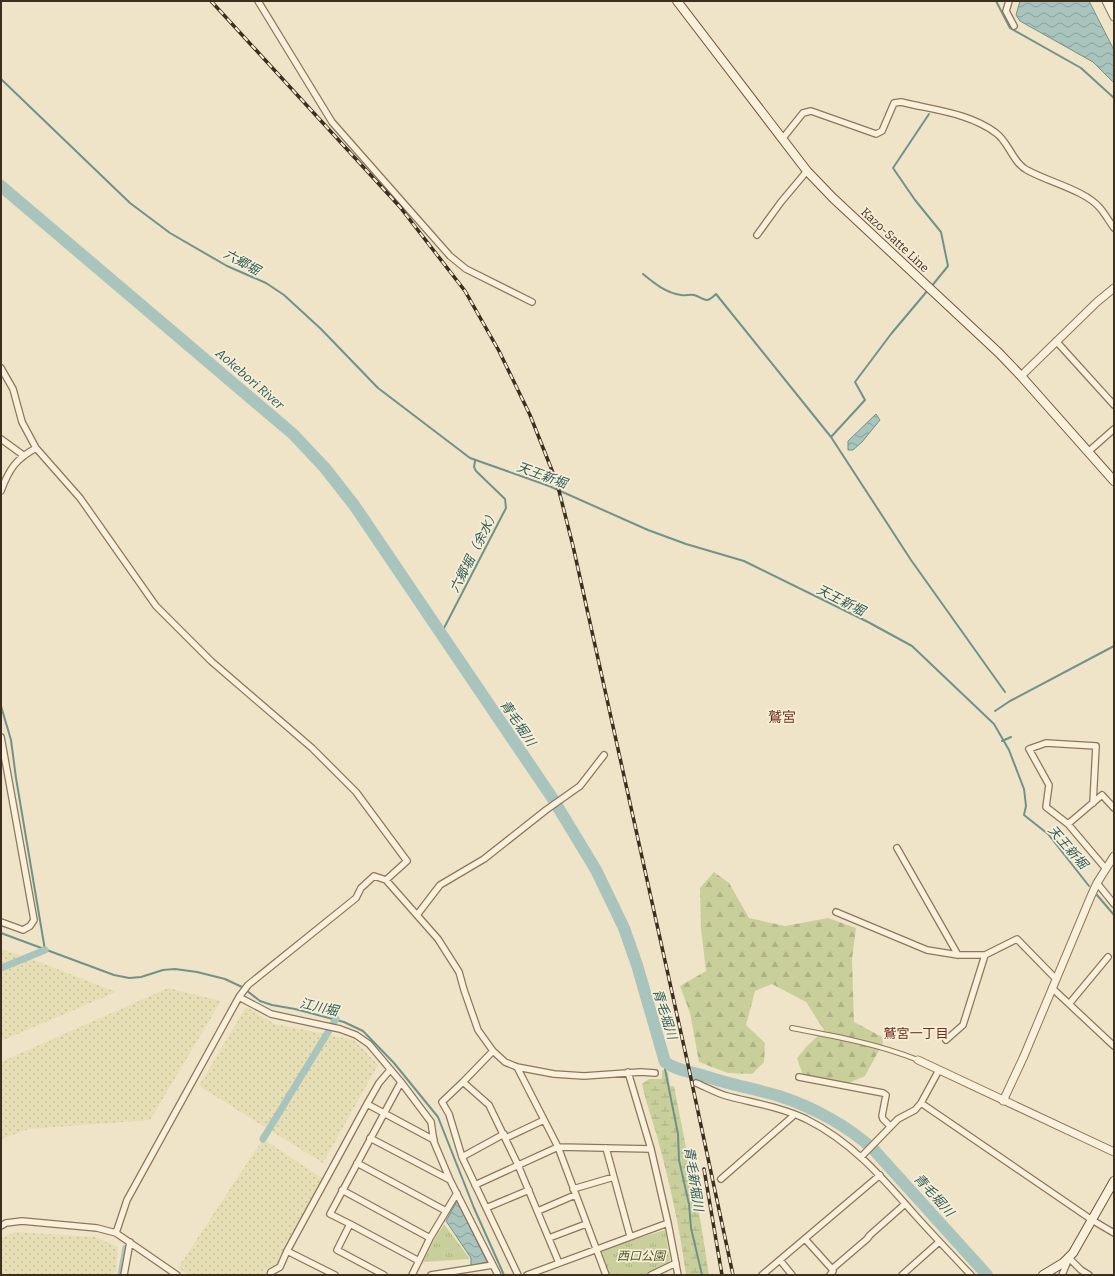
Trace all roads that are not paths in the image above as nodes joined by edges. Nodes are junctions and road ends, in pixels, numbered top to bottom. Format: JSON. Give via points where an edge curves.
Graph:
{"nodes":[{"id":1,"x":258,"y":1,"type":"edge"},
{"id":2,"x":677,"y":1,"type":"edge"},
{"id":3,"x":1009,"y":1,"type":"edge"},
{"id":4,"x":1106,"y":1,"type":"edge"},
{"id":5,"x":1114,"y":17,"type":"edge"},
{"id":6,"x":1014,"y":26,"type":"dead end"},
{"id":7,"x":783,"y":138,"type":"junction"},
{"id":8,"x":807,"y":171,"type":"junction"},
{"id":9,"x":1114,"y":228,"type":"edge"},
{"id":10,"x":758,"y":235,"type":"dead end"},
{"id":11,"x":1114,"y":288,"type":"edge"},
{"id":12,"x":532,"y":302,"type":"dead end"},
{"id":13,"x":1056,"y":341,"type":"junction"},
{"id":14,"x":1,"y":368,"type":"edge"},
{"id":15,"x":1021,"y":376,"type":"junction"},
{"id":16,"x":1114,"y":405,"type":"edge"},
{"id":17,"x":1114,"y":429,"type":"edge"},
{"id":18,"x":1,"y":438,"type":"edge"},
{"id":19,"x":36,"y":448,"type":"junction"},
{"id":20,"x":1088,"y":452,"type":"junction"},
{"id":21,"x":23,"y":455,"type":"junction"},
{"id":22,"x":1114,"y":481,"type":"edge"},
{"id":23,"x":1,"y":491,"type":"edge"},
{"id":24,"x":1,"y":737,"type":"edge"},
{"id":25,"x":604,"y":755,"type":"dead end"},
{"id":26,"x":1093,"y":803,"type":"junction"},
{"id":27,"x":1114,"y":808,"type":"edge"},
{"id":28,"x":1068,"y":824,"type":"junction"},
{"id":29,"x":897,"y":848,"type":"dead end"},
{"id":30,"x":1114,"y":856,"type":"edge"},
{"id":31,"x":1106,"y":869,"type":"junction"},
{"id":32,"x":386,"y":880,"type":"junction"},
{"id":33,"x":1097,"y":883,"type":"junction"},
{"id":34,"x":1114,"y":904,"type":"edge"},
{"id":35,"x":836,"y":912,"type":"dead end"},
{"id":36,"x":417,"y":916,"type":"junction"},
{"id":37,"x":1,"y":922,"type":"edge"},
{"id":38,"x":958,"y":955,"type":"junction"},
{"id":39,"x":985,"y":955,"type":"junction"},
{"id":40,"x":1108,"y":957,"type":"dead end"},
{"id":41,"x":1056,"y":979,"type":"junction"},
{"id":42,"x":1052,"y":988,"type":"junction"},
{"id":43,"x":239,"y":997,"type":"junction"},
{"id":44,"x":1069,"y":1004,"type":"junction"},
{"id":45,"x":792,"y":1028,"type":"dead end"},
{"id":46,"x":946,"y":1040,"type":"dead end"},
{"id":47,"x":1114,"y":1046,"type":"edge"},
{"id":48,"x":493,"y":1051,"type":"junction"},
{"id":49,"x":918,"y":1060,"type":"joint"},
{"id":50,"x":517,"y":1067,"type":"junction"},
{"id":51,"x":390,"y":1070,"type":"junction"},
{"id":52,"x":939,"y":1070,"type":"junction"},
{"id":53,"x":628,"y":1072,"type":"junction"},
{"id":54,"x":655,"y":1073,"type":"dead end"},
{"id":55,"x":799,"y":1077,"type":"dead end"},
{"id":56,"x":401,"y":1082,"type":"junction"},
{"id":57,"x":463,"y":1082,"type":"junction"},
{"id":58,"x":696,"y":1083,"type":"dead end"},
{"id":59,"x":1003,"y":1101,"type":"junction"},
{"id":60,"x":921,"y":1103,"type":"junction"},
{"id":61,"x":367,"y":1104,"type":"junction"},
{"id":62,"x":384,"y":1112,"type":"junction"},
{"id":63,"x":794,"y":1114,"type":"junction"},
{"id":64,"x":544,"y":1120,"type":"junction"},
{"id":65,"x":890,"y":1126,"type":"junction"},
{"id":66,"x":505,"y":1136,"type":"junction"},
{"id":67,"x":370,"y":1138,"type":"junction"},
{"id":68,"x":434,"y":1140,"type":"junction"},
{"id":69,"x":558,"y":1148,"type":"junction"},
{"id":70,"x":606,"y":1148,"type":"junction"},
{"id":71,"x":651,"y":1149,"type":"junction"},
{"id":72,"x":1114,"y":1152,"type":"edge"},
{"id":73,"x":863,"y":1156,"type":"junction"},
{"id":74,"x":462,"y":1157,"type":"junction"},
{"id":75,"x":357,"y":1163,"type":"junction"},
{"id":76,"x":518,"y":1165,"type":"junction"},
{"id":77,"x":880,"y":1176,"type":"junction"},
{"id":78,"x":614,"y":1177,"type":"junction"},
{"id":79,"x":721,"y":1179,"type":"dead end"},
{"id":80,"x":450,"y":1180,"type":"junction"},
{"id":81,"x":1114,"y":1180,"type":"edge"},
{"id":82,"x":475,"y":1185,"type":"junction"},
{"id":83,"x":342,"y":1190,"type":"junction"},
{"id":84,"x":529,"y":1190,"type":"junction"},
{"id":85,"x":457,"y":1192,"type":"junction"},
{"id":86,"x":574,"y":1192,"type":"junction"},
{"id":87,"x":905,"y":1204,"type":"junction"},
{"id":88,"x":486,"y":1208,"type":"junction"},
{"id":89,"x":446,"y":1211,"type":"junction"},
{"id":90,"x":538,"y":1211,"type":"junction"},
{"id":91,"x":1092,"y":1220,"type":"junction"},
{"id":92,"x":668,"y":1223,"type":"junction"},
{"id":93,"x":350,"y":1224,"type":"junction"},
{"id":94,"x":586,"y":1224,"type":"junction"},
{"id":95,"x":1,"y":1226,"type":"edge"},
{"id":96,"x":116,"y":1232,"type":"junction"},
{"id":97,"x":1114,"y":1233,"type":"edge"},
{"id":98,"x":630,"y":1236,"type":"junction"},
{"id":99,"x":430,"y":1238,"type":"junction"},
{"id":100,"x":549,"y":1238,"type":"junction"},
{"id":101,"x":805,"y":1239,"type":"junction"},
{"id":102,"x":130,"y":1242,"type":"junction"},
{"id":103,"x":939,"y":1242,"type":"junction"},
{"id":104,"x":596,"y":1250,"type":"junction"},
{"id":105,"x":287,"y":1251,"type":"junction"},
{"id":106,"x":1068,"y":1258,"type":"junction"},
{"id":107,"x":780,"y":1260,"type":"junction"},
{"id":108,"x":418,"y":1261,"type":"junction"},
{"id":109,"x":559,"y":1262,"type":"junction"},
{"id":110,"x":676,"y":1264,"type":"junction"},
{"id":111,"x":493,"y":1265,"type":"junction"},
{"id":112,"x":832,"y":1269,"type":"junction"},
{"id":113,"x":374,"y":1272,"type":"edge"},
{"id":114,"x":124,"y":1275,"type":"edge"},
{"id":115,"x":177,"y":1275,"type":"edge"},
{"id":116,"x":270,"y":1275,"type":"edge"},
{"id":117,"x":335,"y":1275,"type":"edge"},
{"id":118,"x":384,"y":1275,"type":"edge"},
{"id":119,"x":412,"y":1275,"type":"edge"},
{"id":120,"x":431,"y":1275,"type":"edge"},
{"id":121,"x":498,"y":1275,"type":"edge"},
{"id":122,"x":518,"y":1275,"type":"edge"},
{"id":123,"x":527,"y":1275,"type":"edge"},
{"id":124,"x":606,"y":1275,"type":"edge"},
{"id":125,"x":650,"y":1275,"type":"edge"},
{"id":126,"x":678,"y":1275,"type":"edge"},
{"id":127,"x":762,"y":1275,"type":"edge"},
{"id":128,"x":792,"y":1275,"type":"edge"},
{"id":129,"x":830,"y":1275,"type":"edge"},
{"id":130,"x":902,"y":1275,"type":"edge"},
{"id":131,"x":971,"y":1275,"type":"edge"},
{"id":132,"x":1044,"y":1275,"type":"edge"},
{"id":133,"x":1062,"y":1275,"type":"edge"},
{"id":134,"x":1089,"y":1275,"type":"edge"}],
"edges":[{"from":1,"to":12,"type":"street","via":[[332,122],[450,256],[466,269]]},
{"from":2,"to":7,"type":"main road","name":"Kazo-Satte Line"},
{"from":3,"to":6,"type":"street","via":[[1006,11]]},
{"from":4,"to":5,"type":"street"},
{"from":7,"to":8,"type":"main road","name":"Kazo-Satte Line"},
{"from":7,"to":9,"type":"street","via":[[803,113],[811,111],[876,134],[882,131],[894,103],[901,102],[962,116],[976,120],[998,134],[1026,170],[1088,198],[1100,207]]},
{"from":8,"to":10,"type":"street"},
{"from":8,"to":15,"type":"main road","name":"Kazo-Satte Line"},
{"from":11,"to":13,"type":"street"},
{"from":13,"to":15,"type":"street"},
{"from":13,"to":16,"type":"street"},
{"from":14,"to":19,"type":"street","via":[[13,390],[22,422]]},
{"from":15,"to":20,"type":"main road","name":"Kazo-Satte Line"},
{"from":17,"to":20,"type":"street"},
{"from":18,"to":21,"type":"street"},
{"from":19,"to":21,"type":"street"},
{"from":19,"to":32,"type":"street","via":[[80,498],[156,606],[211,661],[312,748],[356,792],[407,861]]},
{"from":20,"to":22,"type":"main road","name":"Kazo-Satte Line"},
{"from":21,"to":23,"type":"street","via":[[16,461]]},
{"from":24,"to":37,"type":"street","via":[[34,920],[23,930]]},
{"from":25,"to":36,"type":"street","via":[[583,784],[484,859],[440,885]]},
{"from":26,"to":27,"type":"street","via":[[1102,795]]},
{"from":26,"to":28,"type":"street"},
{"from":26,"to":28,"type":"street","via":[[1096,746],[1046,743],[1029,749],[1049,786],[1046,807]]},
{"from":28,"to":31,"type":"street"},
{"from":29,"to":38,"type":"street"},
{"from":30,"to":31,"type":"street"},
{"from":31,"to":33,"type":"street"},
{"from":32,"to":36,"type":"street"},
{"from":32,"to":43,"type":"street","via":[[374,876],[361,888],[356,898],[248,985]]},
{"from":33,"to":34,"type":"street"},
{"from":33,"to":41,"type":"street"},
{"from":35,"to":38,"type":"street","via":[[927,950]]},
{"from":36,"to":48,"type":"street","via":[[438,939],[459,972],[478,1030]]},
{"from":38,"to":39,"type":"street"},
{"from":39,"to":41,"type":"street","via":[[1017,939]]},
{"from":39,"to":46,"type":"street","via":[[963,1025]]},
{"from":40,"to":44,"type":"street"},
{"from":41,"to":42,"type":"street"},
{"from":42,"to":44,"type":"street"},
{"from":42,"to":59,"type":"street"},
{"from":43,"to":51,"type":"street","via":[[271,1014],[356,1035],[370,1044]]},
{"from":43,"to":96,"type":"street","via":[[126,1200]]},
{"from":44,"to":47,"type":"street"},
{"from":45,"to":49,"type":"street","via":[[839,1037]]},
{"from":48,"to":50,"type":"street","via":[[505,1062]]},
{"from":48,"to":57,"type":"street"},
{"from":49,"to":52,"type":"street"},
{"from":50,"to":53,"type":"street","via":[[554,1074],[584,1076]]},
{"from":50,"to":64,"type":"street"},
{"from":51,"to":56,"type":"street"},
{"from":51,"to":61,"type":"street"},
{"from":52,"to":59,"type":"street"},
{"from":52,"to":60,"type":"street"},
{"from":53,"to":54,"type":"street"},
{"from":53,"to":71,"type":"street"},
{"from":55,"to":65,"type":"street","via":[[883,1093],[886,1095],[882,1116]]},
{"from":56,"to":62,"type":"street"},
{"from":56,"to":68,"type":"street","via":[[430,1122]]},
{"from":57,"to":66,"type":"street","via":[[489,1105]]},
{"from":57,"to":74,"type":"street","via":[[442,1102],[449,1114]]},
{"from":58,"to":63,"type":"street","via":[[727,1096]]},
{"from":59,"to":72,"type":"street"},
{"from":60,"to":65,"type":"street","via":[[915,1110]]},
{"from":60,"to":91,"type":"street"},
{"from":61,"to":62,"type":"street"},
{"from":61,"to":105,"type":"street"},
{"from":62,"to":67,"type":"street"},
{"from":62,"to":68,"type":"street"},
{"from":63,"to":73,"type":"street"},
{"from":63,"to":79,"type":"street"},
{"from":64,"to":66,"type":"street"},
{"from":64,"to":69,"type":"street"},
{"from":65,"to":73,"type":"street"},
{"from":66,"to":74,"type":"street"},
{"from":66,"to":76,"type":"street"},
{"from":67,"to":75,"type":"street"},
{"from":67,"to":80,"type":"street"},
{"from":68,"to":80,"type":"street"},
{"from":69,"to":70,"type":"street"},
{"from":69,"to":76,"type":"street"},
{"from":69,"to":86,"type":"street"},
{"from":70,"to":71,"type":"street"},
{"from":70,"to":78,"type":"street"},
{"from":71,"to":92,"type":"street"},
{"from":73,"to":77,"type":"street"},
{"from":74,"to":82,"type":"street"},
{"from":75,"to":83,"type":"street"},
{"from":75,"to":89,"type":"street"},
{"from":76,"to":82,"type":"street"},
{"from":76,"to":84,"type":"street"},
{"from":77,"to":87,"type":"street"},
{"from":77,"to":101,"type":"street"},
{"from":78,"to":86,"type":"street"},
{"from":78,"to":98,"type":"street"},
{"from":80,"to":85,"type":"street"},
{"from":81,"to":91,"type":"main road"},
{"from":82,"to":88,"type":"street"},
{"from":83,"to":93,"type":"street","via":[[330,1214]]},
{"from":83,"to":99,"type":"street"},
{"from":84,"to":88,"type":"street"},
{"from":84,"to":90,"type":"street"},
{"from":85,"to":89,"type":"street"},
{"from":85,"to":111,"type":"street"},
{"from":86,"to":90,"type":"street"},
{"from":86,"to":94,"type":"street"},
{"from":87,"to":103,"type":"street"},
{"from":87,"to":112,"type":"street"},
{"from":88,"to":122,"type":"street"},
{"from":89,"to":99,"type":"street"},
{"from":90,"to":100,"type":"street"},
{"from":91,"to":97,"type":"street"},
{"from":91,"to":106,"type":"main road"},
{"from":92,"to":98,"type":"street"},
{"from":92,"to":110,"type":"street"},
{"from":93,"to":108,"type":"street"},
{"from":93,"to":113,"type":"street","via":[[337,1250]]},
{"from":94,"to":100,"type":"street"},
{"from":94,"to":104,"type":"street"},
{"from":95,"to":96,"type":"street","via":[[22,1221]]},
{"from":96,"to":102,"type":"street"},
{"from":98,"to":104,"type":"street"},
{"from":99,"to":108,"type":"street"},
{"from":100,"to":109,"type":"street"},
{"from":101,"to":107,"type":"street"},
{"from":101,"to":112,"type":"street"},
{"from":102,"to":114,"type":"street"},
{"from":102,"to":115,"type":"street"},
{"from":103,"to":130,"type":"street"},
{"from":103,"to":131,"type":"street"},
{"from":104,"to":109,"type":"street"},
{"from":104,"to":124,"type":"street"},
{"from":105,"to":116,"type":"street","via":[[280,1267]]},
{"from":105,"to":117,"type":"street"},
{"from":106,"to":132,"type":"main road"},
{"from":106,"to":133,"type":"street"},
{"from":106,"to":134,"type":"street"},
{"from":107,"to":127,"type":"street"},
{"from":107,"to":128,"type":"street"},
{"from":108,"to":119,"type":"street"},
{"from":109,"to":123,"type":"street"},
{"from":110,"to":125,"type":"street"},
{"from":110,"to":126,"type":"street"},
{"from":111,"to":120,"type":"street"},
{"from":111,"to":121,"type":"street"},
{"from":112,"to":129,"type":"street"},
{"from":113,"to":118,"type":"street"}]}
